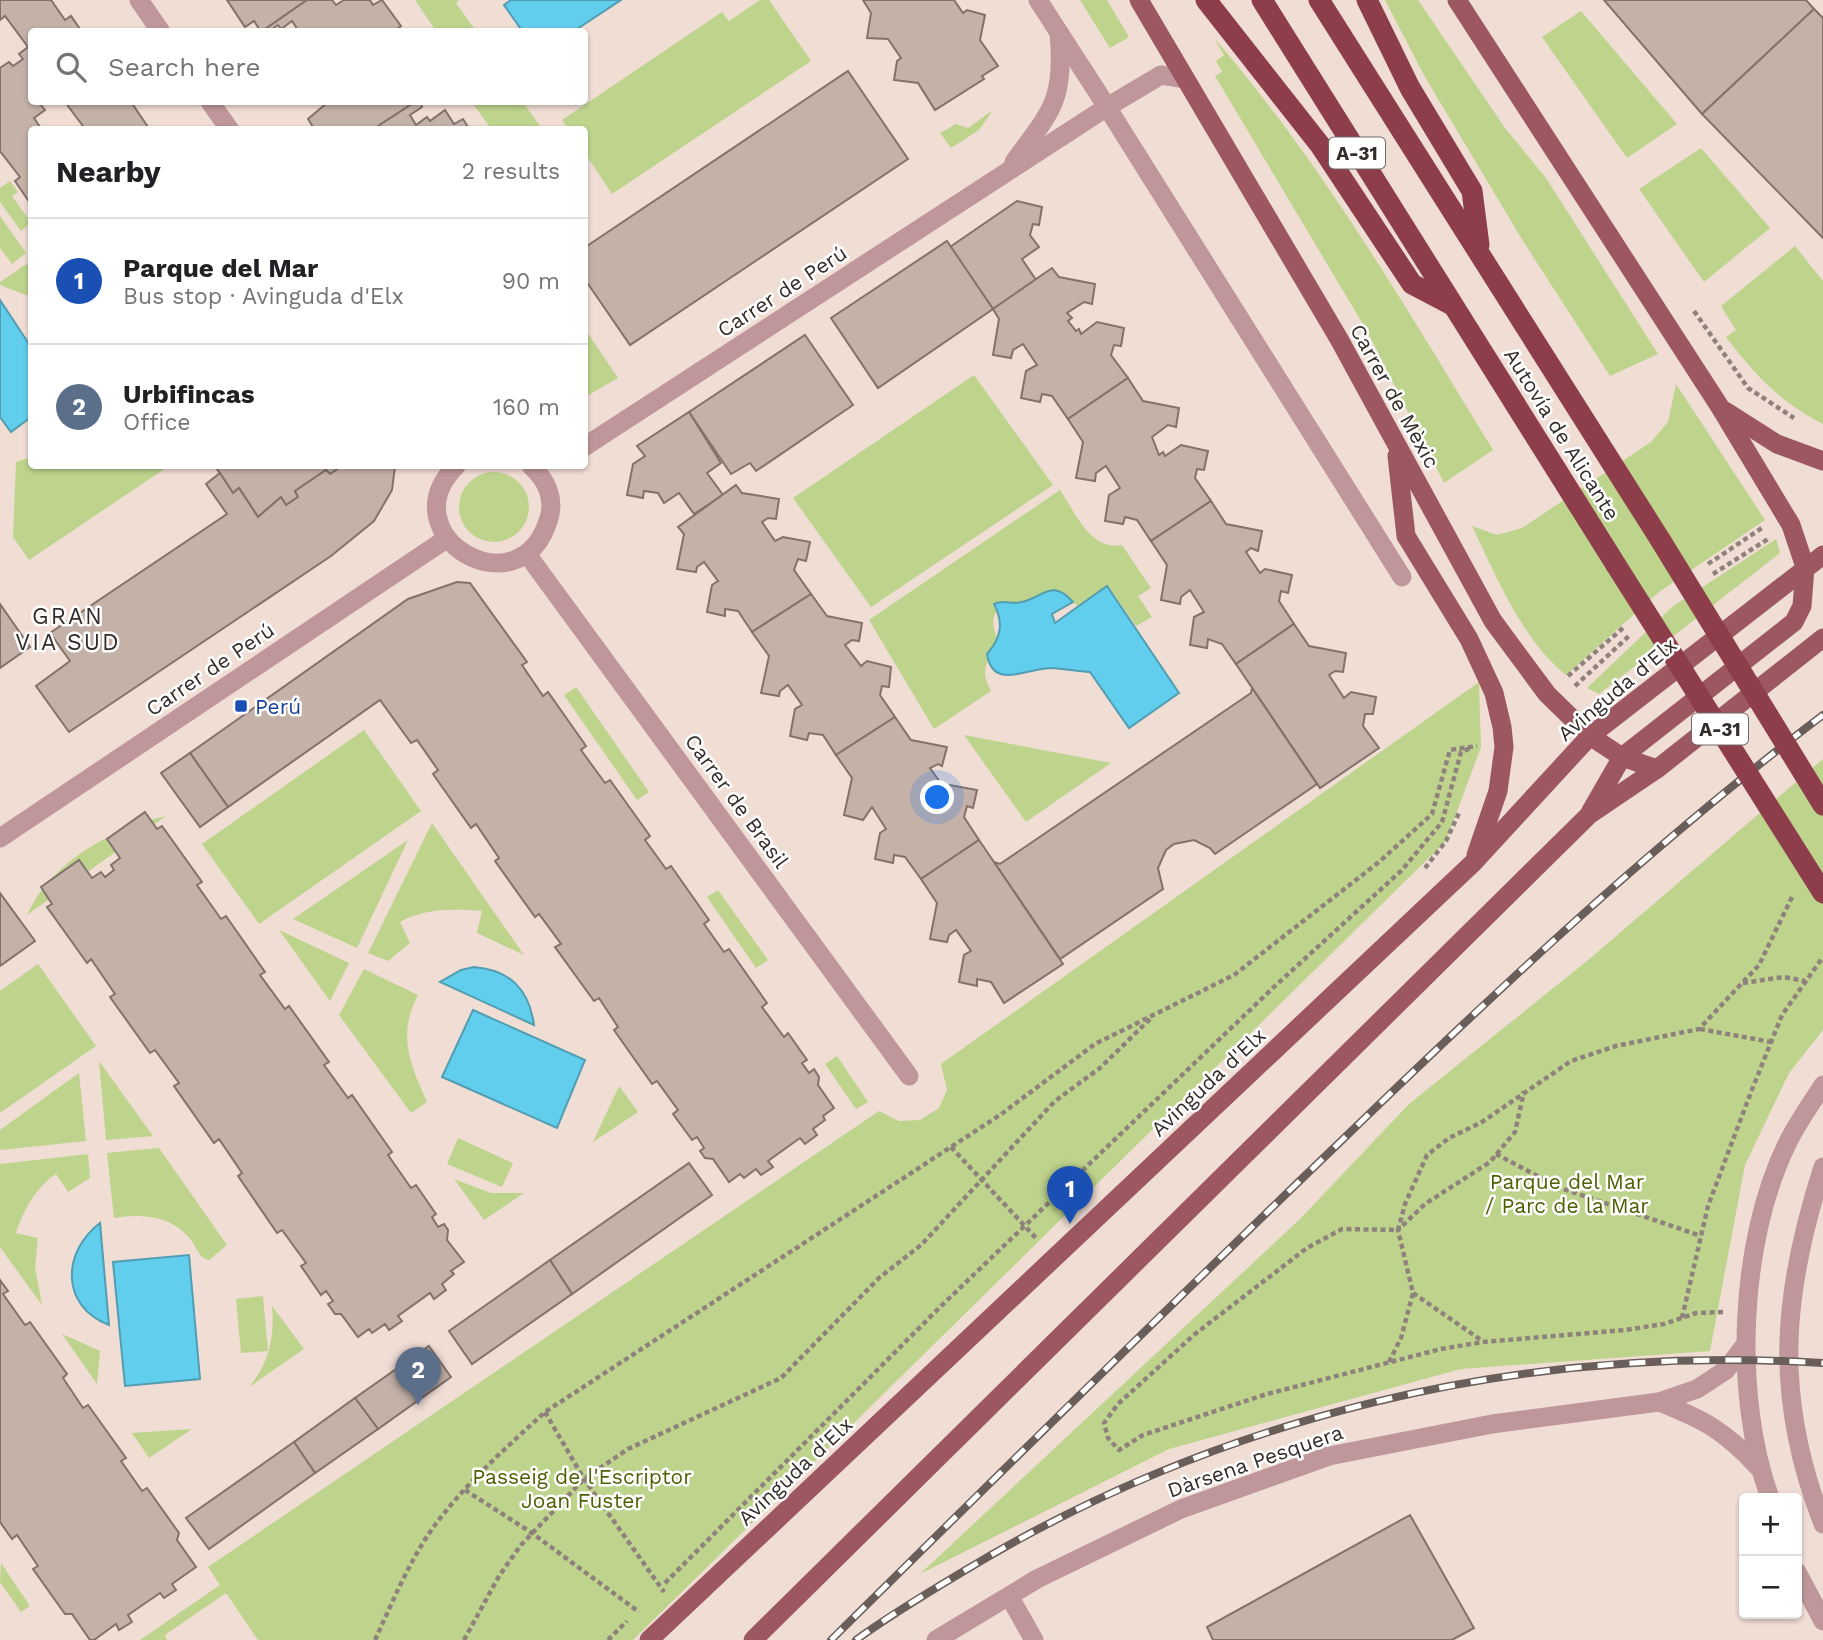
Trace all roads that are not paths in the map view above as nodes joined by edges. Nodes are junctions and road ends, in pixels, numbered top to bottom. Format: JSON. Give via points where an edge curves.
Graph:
{"nodes":[{"id":1,"x":139,"y":0,"type":"edge"},
{"id":2,"x":1038,"y":0,"type":"edge"},
{"id":3,"x":1139,"y":0,"type":"edge"},
{"id":4,"x":1206,"y":0,"type":"edge"},
{"id":5,"x":1262,"y":0,"type":"edge"},
{"id":6,"x":1319,"y":0,"type":"edge"},
{"id":7,"x":1367,"y":0,"type":"edge"},
{"id":8,"x":1457,"y":0,"type":"edge"},
{"id":9,"x":158,"y":28,"type":"edge"},
{"id":10,"x":1059,"y":33,"type":"junction"},
{"id":11,"x":1186,"y":79,"type":"junction"},
{"id":12,"x":212,"y":105,"type":"edge"},
{"id":13,"x":1107,"y":107,"type":"junction"},
{"id":14,"x":227,"y":126,"type":"edge"},
{"id":15,"x":1005,"y":174,"type":"junction"},
{"id":16,"x":1480,"y":251,"type":"junction"},
{"id":17,"x":1452,"y":305,"type":"junction"},
{"id":18,"x":1720,"y":407,"type":"junction"},
{"id":19,"x":588,"y":444,"type":"edge"},
{"id":20,"x":1397,"y":448,"type":"junction"},
{"id":21,"x":1823,"y":461,"type":"edge"},
{"id":22,"x":453,"y":469,"type":"edge"},
{"id":23,"x":543,"y":469,"type":"edge"},
{"id":24,"x":446,"y":538,"type":"junction"},
{"id":25,"x":527,"y":554,"type":"junction"},
{"id":26,"x":1823,"y":555,"type":"edge"},
{"id":27,"x":1805,"y":567,"type":"junction"},
{"id":28,"x":1402,"y":577,"type":"dead end"},
{"id":29,"x":1823,"y":638,"type":"edge"},
{"id":30,"x":1590,"y":736,"type":"junction"},
{"id":31,"x":1622,"y":757,"type":"junction"},
{"id":32,"x":1657,"y":769,"type":"junction"},
{"id":33,"x":1823,"y":805,"type":"edge"},
{"id":34,"x":1588,"y":815,"type":"junction"},
{"id":35,"x":0,"y":838,"type":"edge"},
{"id":36,"x":1473,"y":863,"type":"junction"},
{"id":37,"x":1823,"y":893,"type":"edge"},
{"id":38,"x":909,"y":1076,"type":"dead end"},
{"id":39,"x":1823,"y":1085,"type":"edge"},
{"id":40,"x":1823,"y":1167,"type":"edge"},
{"id":41,"x":1745,"y":1345,"type":"junction"},
{"id":42,"x":1659,"y":1402,"type":"junction"},
{"id":43,"x":1759,"y":1468,"type":"junction"},
{"id":44,"x":1768,"y":1493,"type":"edge"},
{"id":45,"x":1823,"y":1524,"type":"edge"},
{"id":46,"x":1802,"y":1581,"type":"edge"},
{"id":47,"x":1009,"y":1596,"type":"junction"},
{"id":48,"x":1823,"y":1621,"type":"edge"},
{"id":49,"x":649,"y":1640,"type":"edge"},
{"id":50,"x":752,"y":1640,"type":"edge"},
{"id":51,"x":936,"y":1640,"type":"edge"},
{"id":52,"x":1034,"y":1640,"type":"edge"}],
"edges":[{"from":1,"to":9,"type":"street"},
{"from":2,"to":10,"type":"street"},
{"from":3,"to":11,"type":"main road","name":"Carrer de Mèxic"},
{"from":4,"to":17,"type":"highway","via":[[1320,145],[1412,285]]},
{"from":5,"to":17,"type":"highway","name":"Autovía de Alicante","number":"A-31"},
{"from":6,"to":16,"type":"highway","name":"Autovía de Alicante","number":"A-31"},
{"from":7,"to":16,"type":"highway","via":[[1410,88],[1472,191]]},
{"from":8,"to":18,"type":"main road"},
{"from":10,"to":13,"type":"street"},
{"from":10,"to":15,"type":"street","name":"Carrer de Perú","via":[[1062,65],[1058,95],[1050,114]]},
{"from":11,"to":13,"type":"street","name":"Carrer de Perú","via":[[1161,75]]},
{"from":11,"to":20,"type":"main road","name":"Carrer de Mèxic","via":[[1339,339]]},
{"from":12,"to":14,"type":"street"},
{"from":13,"to":15,"type":"street","name":"Carrer de Perú"},
{"from":13,"to":28,"type":"street"},
{"from":15,"to":19,"type":"street","name":"Carrer de Perú"},
{"from":16,"to":33,"type":"highway","name":"Autovía de Alicante","number":"A-31","bridge":true},
{"from":17,"to":37,"type":"highway","name":"Autovía de Alicante","number":"A-31","bridge":true},
{"from":18,"to":21,"type":"main road","via":[[1777,444]]},
{"from":18,"to":27,"type":"main road","via":[[1791,525]]},
{"from":20,"to":30,"type":"main road","name":"Carrer de Mèxic","via":[[1493,621],[1556,704]]},
{"from":20,"to":36,"type":"main road","via":[[1406,536],[1469,639],[1494,693],[1504,747],[1498,791]]},
{"from":22,"to":24,"type":"street","via":[[437,500]]},
{"from":23,"to":25,"type":"street","via":[[551,511],[545,534]]},
{"from":24,"to":25,"type":"street","via":[[460,554],[488,564],[515,561]]},
{"from":24,"to":35,"type":"street","name":"Carrer de Perú"},
{"from":25,"to":38,"type":"street","name":"Carrer de Brasil"},
{"from":26,"to":27,"type":"main road","name":"Avinguda d'Elx"},
{"from":27,"to":30,"type":"main road","name":"Avinguda d'Elx"},
{"from":27,"to":31,"type":"main road","via":[[1802,607],[1794,622]]},
{"from":29,"to":32,"type":"main road"},
{"from":30,"to":31,"type":"main road","name":"Carrer de Mèxic"},
{"from":30,"to":36,"type":"main road","name":"Avinguda d'Elx"},
{"from":31,"to":32,"type":"main road","name":"Carrer de Mèxic"},
{"from":31,"to":34,"type":"main road"},
{"from":32,"to":34,"type":"main road"},
{"from":34,"to":50,"type":"main road"},
{"from":36,"to":49,"type":"main road","name":"Avinguda d'Elx"},
{"from":39,"to":41,"type":"street","via":[[1787,1144],[1770,1187],[1759,1232]]},
{"from":40,"to":45,"type":"street","via":[[1791,1289],[1787,1361],[1797,1440]]},
{"from":41,"to":42,"type":"street","name":"Dàrsena Pesquera","via":[[1726,1370],[1697,1389]]},
{"from":41,"to":43,"type":"street"},
{"from":42,"to":43,"type":"street","name":"Dàrsena Pesquera","via":[[1706,1421]]},
{"from":42,"to":47,"type":"street","name":"Dàrsena Pesquera","via":[[1492,1424],[1329,1456],[1181,1509]]},
{"from":43,"to":44,"type":"street"},
{"from":46,"to":48,"type":"street"},
{"from":47,"to":51,"type":"street","name":"Dàrsena Pesquera"},
{"from":47,"to":52,"type":"street"}]}
